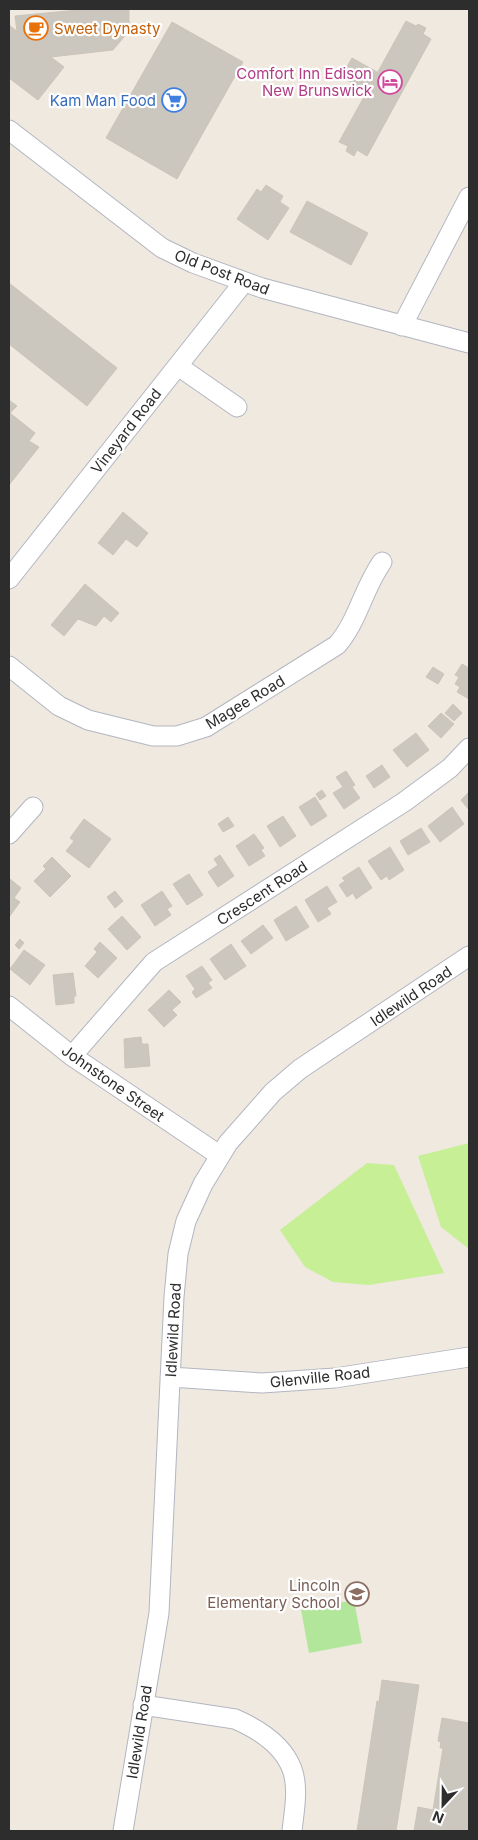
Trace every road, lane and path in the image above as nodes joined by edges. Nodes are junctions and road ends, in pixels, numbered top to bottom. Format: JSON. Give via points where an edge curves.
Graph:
{"nodes":[{"id":1,"x":9,"y":130,"type":"edge"},
{"id":2,"x":469,"y":196,"type":"edge"},
{"id":3,"x":244,"y":282,"type":"junction"},
{"id":4,"x":402,"y":326,"type":"junction"},
{"id":5,"x":469,"y":343,"type":"edge"},
{"id":6,"x":178,"y":366,"type":"junction"},
{"id":7,"x":237,"y":407,"type":"dead end"},
{"id":8,"x":382,"y":562,"type":"dead end"},
{"id":9,"x":9,"y":579,"type":"edge"},
{"id":10,"x":9,"y":666,"type":"edge"},
{"id":11,"x":469,"y":748,"type":"edge"},
{"id":12,"x":33,"y":806,"type":"dead end"},
{"id":13,"x":9,"y":834,"type":"edge"},
{"id":14,"x":469,"y":956,"type":"edge"},
{"id":15,"x":12,"y":1015,"type":"edge"},
{"id":16,"x":72,"y":1056,"type":"junction"},
{"id":17,"x":219,"y":1155,"type":"junction"},
{"id":18,"x":469,"y":1357,"type":"edge"},
{"id":19,"x":170,"y":1378,"type":"junction"},
{"id":20,"x":143,"y":1705,"type":"junction"},
{"id":21,"x":123,"y":1831,"type":"edge"},
{"id":22,"x":292,"y":1831,"type":"edge"}],
"edges":[{"from":1,"to":3,"type":"street","name":"Old Post Road","via":[[162,248]]},
{"from":2,"to":4,"type":"street"},
{"from":3,"to":4,"type":"street","name":"Old Post Road"},
{"from":3,"to":6,"type":"street","name":"Vineyard Road"},
{"from":4,"to":5,"type":"street","name":"Old Post Road"},
{"from":6,"to":7,"type":"street"},
{"from":6,"to":9,"type":"street","name":"Vineyard Road"},
{"from":8,"to":10,"type":"street","name":"Magee Road","via":[[372,576],[348,632],[337,645],[206,727],[177,736],[153,736],[88,720],[59,706]]},
{"from":11,"to":16,"type":"street","name":"Crescent Road","via":[[450,768],[404,802],[154,962]]},
{"from":12,"to":13,"type":"street"},
{"from":14,"to":17,"type":"street","name":"Idlewild Road","via":[[300,1069],[273,1092]]},
{"from":15,"to":16,"type":"street","name":"Johnstone Street"},
{"from":16,"to":17,"type":"street","name":"Johnstone Street"},
{"from":17,"to":19,"type":"street","name":"Idlewild Road","via":[[186,1221],[178,1254]]},
{"from":18,"to":19,"type":"street","name":"Glenville Road","via":[[334,1378],[262,1383]]},
{"from":19,"to":20,"type":"street","name":"Idlewild Road","via":[[159,1613]]},
{"from":20,"to":21,"type":"street","name":"Idlewild Road"},
{"from":20,"to":22,"type":"street","via":[[235,1719],[269,1740],[280,1750],[292,1770],[295,1789]]}]}
